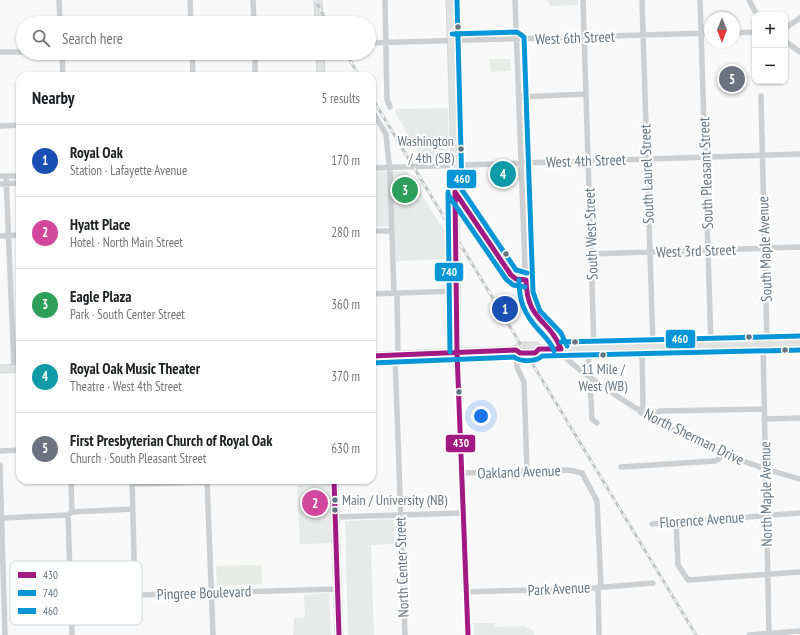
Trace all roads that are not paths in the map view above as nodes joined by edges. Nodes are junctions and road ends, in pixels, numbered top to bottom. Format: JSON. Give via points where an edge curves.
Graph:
{"nodes":[{"id":1,"x":59,"y":0,"type":"edge"},
{"id":2,"x":190,"y":0,"type":"edge"},
{"id":3,"x":253,"y":0,"type":"edge"},
{"id":4,"x":318,"y":0,"type":"edge"},
{"id":5,"x":385,"y":0,"type":"edge"},
{"id":6,"x":450,"y":0,"type":"edge"},
{"id":7,"x":515,"y":0,"type":"edge"},
{"id":8,"x":583,"y":0,"type":"edge"},
{"id":9,"x":642,"y":0,"type":"edge"},
{"id":10,"x":700,"y":0,"type":"edge"},
{"id":11,"x":749,"y":0,"type":"edge"},
{"id":12,"x":755,"y":12,"type":"edge"},
{"id":13,"x":60,"y":16,"type":"edge"},
{"id":14,"x":191,"y":16,"type":"edge"},
{"id":15,"x":254,"y":16,"type":"edge"},
{"id":16,"x":319,"y":16,"type":"edge"},
{"id":17,"x":800,"y":18,"type":"edge"},
{"id":18,"x":788,"y":26,"type":"edge"},
{"id":19,"x":752,"y":32,"type":"edge"},
{"id":20,"x":740,"y":33,"type":"edge"},
{"id":21,"x":701,"y":34,"type":"junction"},
{"id":22,"x":643,"y":36,"type":"junction"},
{"id":23,"x":584,"y":37,"type":"junction"},
{"id":24,"x":517,"y":40,"type":"junction"},
{"id":25,"x":452,"y":41,"type":"junction"},
{"id":26,"x":386,"y":43,"type":"junction"},
{"id":27,"x":788,"y":43,"type":"edge"},
{"id":28,"x":376,"y":44,"type":"edge"},
{"id":29,"x":0,"y":52,"type":"edge"},
{"id":30,"x":16,"y":52,"type":"edge"},
{"id":31,"x":800,"y":52,"type":"edge"},
{"id":32,"x":62,"y":60,"type":"edge"},
{"id":33,"x":192,"y":60,"type":"edge"},
{"id":34,"x":255,"y":60,"type":"edge"},
{"id":35,"x":320,"y":60,"type":"edge"},
{"id":36,"x":63,"y":72,"type":"edge"},
{"id":37,"x":193,"y":72,"type":"edge"},
{"id":38,"x":255,"y":72,"type":"edge"},
{"id":39,"x":321,"y":72,"type":"edge"},
{"id":40,"x":586,"y":94,"type":"junction"},
{"id":41,"x":761,"y":96,"type":"dead end"},
{"id":42,"x":519,"y":97,"type":"junction"},
{"id":43,"x":390,"y":106,"type":"dead end"},
{"id":44,"x":376,"y":117,"type":"edge"},
{"id":45,"x":16,"y":125,"type":"edge"},
{"id":46,"x":0,"y":126,"type":"edge"},
{"id":47,"x":800,"y":154,"type":"edge"},
{"id":48,"x":762,"y":155,"type":"junction"},
{"id":49,"x":705,"y":157,"type":"junction"},
{"id":50,"x":646,"y":159,"type":"junction"},
{"id":51,"x":588,"y":161,"type":"junction"},
{"id":52,"x":521,"y":163,"type":"junction"},
{"id":53,"x":455,"y":165,"type":"junction"},
{"id":54,"x":376,"y":168,"type":"edge"},
{"id":55,"x":389,"y":168,"type":"junction"},
{"id":56,"x":3,"y":176,"type":"edge"},
{"id":57,"x":16,"y":176,"type":"edge"},
{"id":58,"x":16,"y":183,"type":"edge"},
{"id":59,"x":0,"y":184,"type":"edge"},
{"id":60,"x":7,"y":184,"type":"junction"},
{"id":61,"x":455,"y":192,"type":"junction"},
{"id":62,"x":376,"y":231,"type":"edge"},
{"id":63,"x":392,"y":231,"type":"junction"},
{"id":64,"x":16,"y":235,"type":"edge"},
{"id":65,"x":0,"y":236,"type":"edge"},
{"id":66,"x":9,"y":236,"type":"junction"},
{"id":67,"x":800,"y":247,"type":"edge"},
{"id":68,"x":765,"y":249,"type":"junction"},
{"id":69,"x":708,"y":251,"type":"junction"},
{"id":70,"x":650,"y":252,"type":"junction"},
{"id":71,"x":591,"y":254,"type":"junction"},
{"id":72,"x":526,"y":280,"type":"junction"},
{"id":73,"x":456,"y":291,"type":"junction"},
{"id":74,"x":395,"y":293,"type":"junction"},
{"id":75,"x":376,"y":294,"type":"edge"},
{"id":76,"x":800,"y":342,"type":"edge"},
{"id":77,"x":765,"y":344,"type":"junction"},
{"id":78,"x":711,"y":346,"type":"junction"},
{"id":79,"x":653,"y":347,"type":"junction"},
{"id":80,"x":591,"y":348,"type":"junction"},
{"id":81,"x":642,"y":348,"type":"junction"},
{"id":82,"x":561,"y":349,"type":"junction"},
{"id":83,"x":516,"y":350,"type":"junction"},
{"id":84,"x":16,"y":352,"type":"edge"},
{"id":85,"x":457,"y":352,"type":"junction"},
{"id":86,"x":763,"y":354,"type":"joint"},
{"id":87,"x":397,"y":355,"type":"junction"},
{"id":88,"x":376,"y":356,"type":"edge"},
{"id":89,"x":16,"y":368,"type":"edge"},
{"id":90,"x":0,"y":369,"type":"edge"},
{"id":91,"x":589,"y":376,"type":"junction"},
{"id":92,"x":764,"y":409,"type":"junction"},
{"id":93,"x":641,"y":413,"type":"junction"},
{"id":94,"x":800,"y":418,"type":"edge"},
{"id":95,"x":652,"y":419,"type":"junction"},
{"id":96,"x":764,"y":419,"type":"junction"},
{"id":97,"x":597,"y":423,"type":"dead end"},
{"id":98,"x":16,"y":450,"type":"edge"},
{"id":99,"x":0,"y":451,"type":"edge"},
{"id":100,"x":721,"y":454,"type":"junction"},
{"id":101,"x":0,"y":465,"type":"edge"},
{"id":102,"x":621,"y":468,"type":"dead end"},
{"id":103,"x":765,"y":469,"type":"junction"},
{"id":104,"x":527,"y":471,"type":"junction"},
{"id":105,"x":462,"y":473,"type":"junction"},
{"id":106,"x":800,"y":479,"type":"edge"},
{"id":107,"x":71,"y":484,"type":"edge"},
{"id":108,"x":132,"y":484,"type":"edge"},
{"id":109,"x":208,"y":484,"type":"edge"},
{"id":110,"x":334,"y":484,"type":"edge"},
{"id":111,"x":0,"y":499,"type":"edge"},
{"id":112,"x":133,"y":510,"type":"junction"},
{"id":113,"x":70,"y":513,"type":"junction"},
{"id":114,"x":463,"y":513,"type":"junction"},
{"id":115,"x":800,"y":513,"type":"edge"},
{"id":116,"x":401,"y":515,"type":"junction"},
{"id":117,"x":767,"y":516,"type":"junction"},
{"id":118,"x":335,"y":517,"type":"junction"},
{"id":119,"x":2,"y":518,"type":"junction"},
{"id":120,"x":676,"y":522,"type":"junction"},
{"id":121,"x":652,"y":524,"type":"dead end"},
{"id":122,"x":1,"y":548,"type":"edge"},
{"id":123,"x":71,"y":561,"type":"edge"},
{"id":124,"x":135,"y":561,"type":"edge"},
{"id":125,"x":800,"y":572,"type":"edge"},
{"id":126,"x":768,"y":574,"type":"junction"},
{"id":127,"x":653,"y":583,"type":"dead end"},
{"id":128,"x":599,"y":587,"type":"junction"},
{"id":129,"x":338,"y":589,"type":"junction"},
{"id":130,"x":466,"y":592,"type":"junction"},
{"id":131,"x":211,"y":593,"type":"junction"},
{"id":132,"x":142,"y":595,"type":"edge"},
{"id":133,"x":2,"y":596,"type":"edge"},
{"id":134,"x":72,"y":625,"type":"edge"},
{"id":135,"x":800,"y":632,"type":"edge"},
{"id":136,"x":769,"y":634,"type":"junction"},
{"id":137,"x":5,"y":635,"type":"edge"},
{"id":138,"x":72,"y":635,"type":"edge"},
{"id":139,"x":213,"y":635,"type":"edge"},
{"id":140,"x":339,"y":635,"type":"edge"},
{"id":141,"x":405,"y":635,"type":"edge"},
{"id":142,"x":468,"y":635,"type":"edge"},
{"id":143,"x":599,"y":635,"type":"edge"},
{"id":144,"x":750,"y":635,"type":"edge"}],
"edges":[{"from":1,"to":13,"type":"street"},
{"from":2,"to":14,"type":"street"},
{"from":3,"to":15,"type":"street"},
{"from":4,"to":16,"type":"main road"},
{"from":5,"to":26,"type":"street"},
{"from":6,"to":25,"type":"main road"},
{"from":7,"to":24,"type":"street","name":"North Sherman Drive"},
{"from":8,"to":23,"type":"street","name":"South West Street"},
{"from":9,"to":22,"type":"street","name":"South Laurel Street"},
{"from":10,"to":21,"type":"street","name":"South Pleasant Street"},
{"from":11,"to":12,"type":"street"},
{"from":17,"to":18,"type":"street"},
{"from":19,"to":20,"type":"street"},
{"from":21,"to":22,"type":"street","name":"West 6th Street"},
{"from":21,"to":49,"type":"street","name":"South Pleasant Street"},
{"from":22,"to":23,"type":"street","name":"West 6th Street"},
{"from":22,"to":50,"type":"street","name":"South Laurel Street"},
{"from":23,"to":24,"type":"street","name":"West 6th Street"},
{"from":23,"to":40,"type":"street","name":"South West Street"},
{"from":24,"to":25,"type":"street","name":"West 6th Street"},
{"from":24,"to":42,"type":"street","name":"North Sherman Drive"},
{"from":25,"to":26,"type":"street","name":"West 6th Street"},
{"from":25,"to":53,"type":"main road"},
{"from":26,"to":28,"type":"street","name":"West 6th Street"},
{"from":26,"to":43,"type":"street","via":[[387,99]]},
{"from":27,"to":31,"type":"street"},
{"from":29,"to":30,"type":"street"},
{"from":32,"to":36,"type":"street"},
{"from":33,"to":37,"type":"street"},
{"from":34,"to":38,"type":"street"},
{"from":35,"to":39,"type":"main road"},
{"from":40,"to":42,"type":"street"},
{"from":40,"to":51,"type":"street","name":"South West Street"},
{"from":41,"to":48,"type":"street","name":"South Maple Avenue"},
{"from":42,"to":52,"type":"street","name":"North Sherman Drive"},
{"from":44,"to":55,"type":"street","name":"North Center Street","via":[[386,134]]},
{"from":45,"to":46,"type":"street"},
{"from":47,"to":48,"type":"street","name":"West 4th Street"},
{"from":48,"to":49,"type":"street","name":"West 4th Street"},
{"from":48,"to":68,"type":"street","name":"South Maple Avenue"},
{"from":49,"to":50,"type":"street","name":"West 4th Street"},
{"from":49,"to":69,"type":"street","name":"South Pleasant Street"},
{"from":50,"to":51,"type":"street","name":"West 4th Street"},
{"from":50,"to":70,"type":"street","name":"South Laurel Street"},
{"from":51,"to":52,"type":"street","name":"West 4th Street"},
{"from":51,"to":71,"type":"street","name":"South West Street"},
{"from":52,"to":53,"type":"street","name":"West 4th Street"},
{"from":52,"to":72,"type":"street","name":"North Sherman Drive"},
{"from":53,"to":55,"type":"street","name":"West 4th Street"},
{"from":53,"to":61,"type":"main road"},
{"from":54,"to":55,"type":"street","name":"West 4th Street"},
{"from":55,"to":63,"type":"street","name":"North Center Street"},
{"from":56,"to":57,"type":"street"},
{"from":56,"to":60,"type":"street"},
{"from":58,"to":60,"type":"street"},
{"from":59,"to":60,"type":"street"},
{"from":60,"to":66,"type":"street"},
{"from":61,"to":72,"type":"street","via":[[511,275],[516,279]]},
{"from":61,"to":73,"type":"main road"},
{"from":62,"to":63,"type":"street"},
{"from":63,"to":74,"type":"street","name":"North Center Street"},
{"from":64,"to":66,"type":"street"},
{"from":65,"to":66,"type":"street"},
{"from":66,"to":84,"type":"street"},
{"from":67,"to":68,"type":"street","name":"West 3rd Street"},
{"from":68,"to":69,"type":"street","name":"West 3rd Street"},
{"from":68,"to":77,"type":"street","name":"South Maple Avenue"},
{"from":69,"to":70,"type":"street","name":"West 3rd Street"},
{"from":69,"to":78,"type":"street","name":"South Pleasant Street"},
{"from":70,"to":71,"type":"street","name":"West 3rd Street"},
{"from":70,"to":79,"type":"street","name":"South Laurel Street"},
{"from":71,"to":80,"type":"street","name":"South West Street"},
{"from":72,"to":82,"type":"street","name":"North Sherman Drive","via":[[530,308],[555,337]]},
{"from":73,"to":74,"type":"street"},
{"from":73,"to":85,"type":"main road"},
{"from":74,"to":75,"type":"street"},
{"from":74,"to":87,"type":"street","name":"North Center Street"},
{"from":76,"to":77,"type":"main road"},
{"from":77,"to":78,"type":"main road"},
{"from":77,"to":86,"type":"street","name":"South Maple Avenue"},
{"from":78,"to":79,"type":"main road"},
{"from":79,"to":81,"type":"main road"},
{"from":80,"to":81,"type":"main road"},
{"from":80,"to":82,"type":"main road"},
{"from":80,"to":91,"type":"street","name":"South West Street"},
{"from":81,"to":93,"type":"street"},
{"from":82,"to":83,"type":"main road","via":[[539,349],[535,353],[520,353]]},
{"from":82,"to":91,"type":"street","name":"North Sherman Drive","via":[[563,356]]},
{"from":83,"to":85,"type":"main road"},
{"from":83,"to":104,"type":"street","via":[[517,367],[524,382]]},
{"from":85,"to":87,"type":"main road"},
{"from":85,"to":105,"type":"street"},
{"from":86,"to":92,"type":"street","name":"North Maple Avenue"},
{"from":87,"to":88,"type":"main road"},
{"from":87,"to":116,"type":"street","name":"North Center Street"},
{"from":89,"to":90,"type":"main road"},
{"from":91,"to":93,"type":"street","name":"North Sherman Drive"},
{"from":91,"to":97,"type":"street","name":"South West Street","via":[[592,419]]},
{"from":92,"to":95,"type":"street","via":[[660,411]]},
{"from":92,"to":96,"type":"street","name":"North Maple Avenue"},
{"from":93,"to":95,"type":"street","name":"North Sherman Drive"},
{"from":94,"to":96,"type":"street"},
{"from":95,"to":100,"type":"street","name":"North Sherman Drive"},
{"from":96,"to":103,"type":"street","name":"North Maple Avenue"},
{"from":98,"to":99,"type":"street"},
{"from":100,"to":102,"type":"street","via":[[715,460]]},
{"from":100,"to":103,"type":"street","name":"North Sherman Drive"},
{"from":101,"to":111,"type":"street"},
{"from":103,"to":106,"type":"street","name":"North Sherman Drive"},
{"from":103,"to":117,"type":"street","name":"North Maple Avenue"},
{"from":104,"to":105,"type":"street","name":"Oakland Avenue"},
{"from":104,"to":128,"type":"street","name":"Oakland Avenue","via":[[576,470],[584,475],[597,499]]},
{"from":105,"to":114,"type":"street"},
{"from":107,"to":113,"type":"street"},
{"from":108,"to":112,"type":"street"},
{"from":109,"to":131,"type":"street"},
{"from":110,"to":118,"type":"main road"},
{"from":111,"to":119,"type":"street"},
{"from":112,"to":113,"type":"street"},
{"from":112,"to":124,"type":"street"},
{"from":113,"to":119,"type":"street"},
{"from":113,"to":123,"type":"street"},
{"from":114,"to":116,"type":"street"},
{"from":114,"to":130,"type":"street"},
{"from":115,"to":117,"type":"street","name":"Florence Avenue"},
{"from":116,"to":118,"type":"street"},
{"from":116,"to":141,"type":"street","name":"North Center Street"},
{"from":117,"to":120,"type":"street","name":"Florence Avenue"},
{"from":117,"to":126,"type":"street","name":"North Maple Avenue"},
{"from":118,"to":129,"type":"main road"},
{"from":119,"to":122,"type":"street"},
{"from":120,"to":121,"type":"street","name":"Florence Avenue"},
{"from":120,"to":126,"type":"street","via":[[678,561],[684,575],[691,580]]},
{"from":122,"to":133,"type":"street"},
{"from":125,"to":126,"type":"street"},
{"from":126,"to":136,"type":"street","name":"North Maple Avenue"},
{"from":127,"to":128,"type":"street","name":"Park Avenue"},
{"from":128,"to":130,"type":"street","name":"Park Avenue"},
{"from":128,"to":143,"type":"street"},
{"from":129,"to":131,"type":"street","name":"Pingree Boulevard"},
{"from":129,"to":140,"type":"main road"},
{"from":130,"to":142,"type":"street"},
{"from":131,"to":132,"type":"street","name":"Pingree Boulevard"},
{"from":131,"to":139,"type":"street"},
{"from":133,"to":137,"type":"street"},
{"from":134,"to":138,"type":"street"},
{"from":135,"to":136,"type":"street"},
{"from":136,"to":144,"type":"street"}]}
